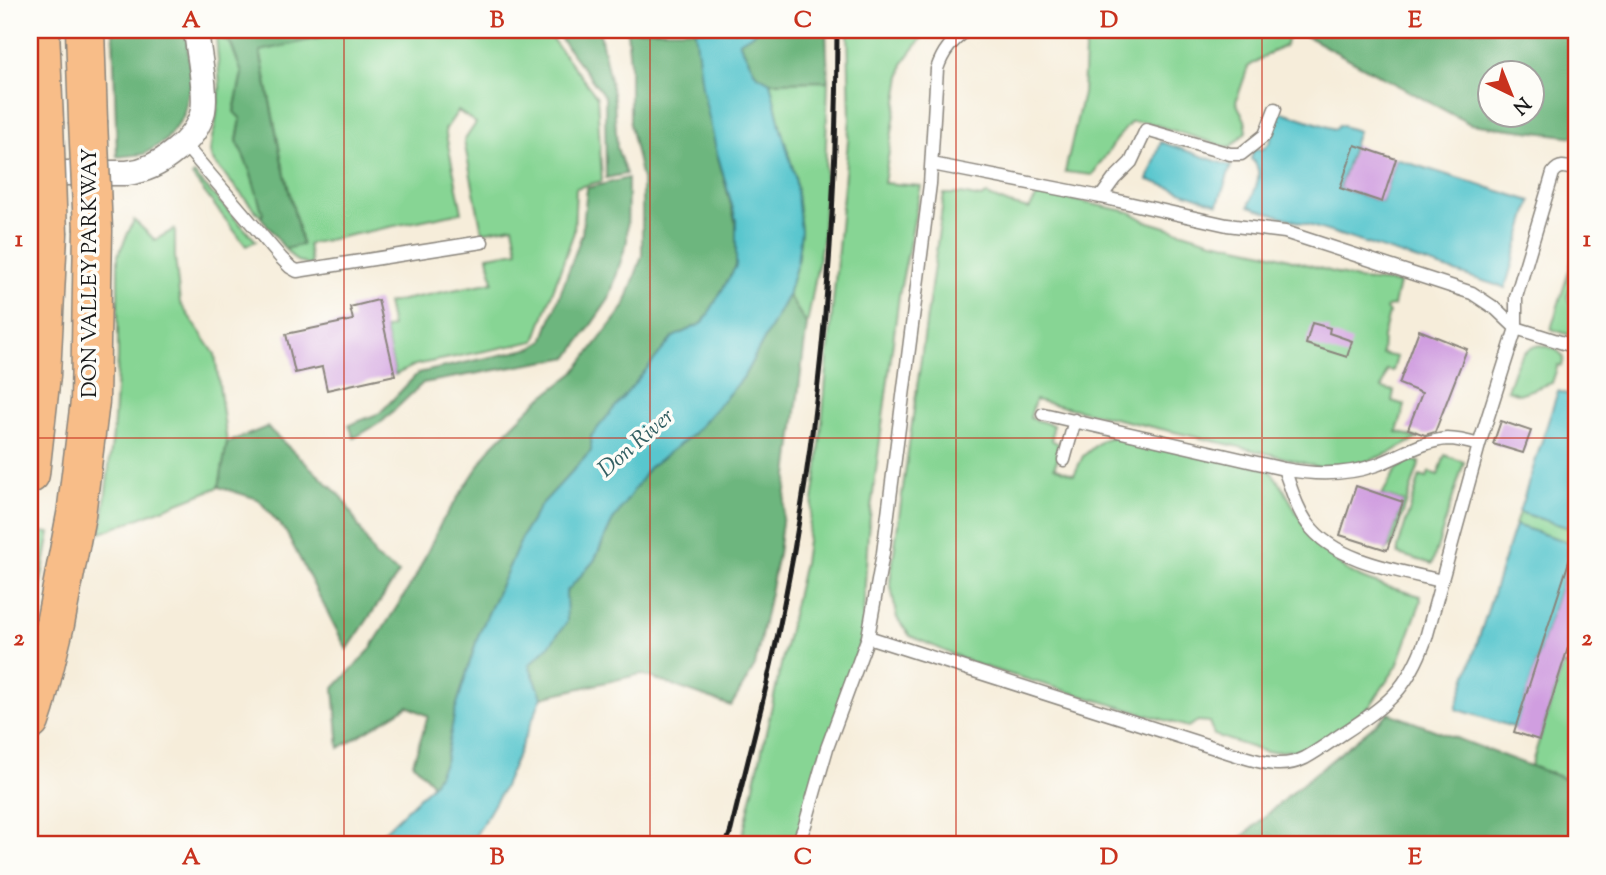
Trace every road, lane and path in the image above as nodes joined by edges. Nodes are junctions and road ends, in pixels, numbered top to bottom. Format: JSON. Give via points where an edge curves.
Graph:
{"nodes":[{"id":1,"x":40,"y":30,"type":"edge"},
{"id":2,"x":85,"y":30,"type":"edge"},
{"id":3,"x":196,"y":30,"type":"edge"},
{"id":4,"x":967,"y":30,"type":"edge"},
{"id":5,"x":1275,"y":109,"type":"dead end"},
{"id":6,"x":184,"y":144,"type":"junction"},
{"id":7,"x":932,"y":164,"type":"junction"},
{"id":8,"x":1576,"y":170,"type":"edge"},
{"id":9,"x":30,"y":173,"type":"edge"},
{"id":10,"x":1101,"y":197,"type":"junction"},
{"id":11,"x":482,"y":242,"type":"dead end"},
{"id":12,"x":1516,"y":328,"type":"junction"},
{"id":13,"x":1576,"y":347,"type":"edge"},
{"id":14,"x":1043,"y":414,"type":"dead end"},
{"id":15,"x":1076,"y":420,"type":"junction"},
{"id":16,"x":1479,"y":445,"type":"junction"},
{"id":17,"x":1064,"y":460,"type":"dead end"},
{"id":18,"x":1284,"y":469,"type":"junction"},
{"id":19,"x":30,"y":474,"type":"edge"},
{"id":20,"x":1442,"y":581,"type":"junction"},
{"id":21,"x":868,"y":636,"type":"junction"},
{"id":22,"x":30,"y":721,"type":"edge"},
{"id":23,"x":797,"y":845,"type":"edge"}],
"edges":[{"from":1,"to":19,"type":"highway","name":"DON VALLEY PARKWAY","bridge":true,"via":[[48,234],[41,375]]},
{"from":2,"to":22,"type":"highway","name":"DON VALLEY PARKWAY","bridge":true,"via":[[93,230],[90,401],[76,515]]},
{"from":3,"to":6,"type":"street","via":[[203,109]]},
{"from":4,"to":7,"type":"lane","via":[[947,48],[937,69]]},
{"from":5,"to":10,"type":"lane","via":[[1265,135],[1241,154],[1230,155],[1146,130],[1131,162]]},
{"from":6,"to":9,"type":"street","via":[[139,172]]},
{"from":6,"to":11,"type":"lane","via":[[293,270]]},
{"from":7,"to":10,"type":"lane"},
{"from":7,"to":21,"type":"lane","via":[[883,553]]},
{"from":8,"to":12,"type":"lane","via":[[1563,166],[1553,173],[1516,297]]},
{"from":10,"to":12,"type":"lane","via":[[1227,225],[1284,232],[1472,293]]},
{"from":12,"to":13,"type":"lane"},
{"from":12,"to":16,"type":"lane"},
{"from":14,"to":15,"type":"lane"},
{"from":15,"to":17,"type":"lane"},
{"from":15,"to":18,"type":"lane"},
{"from":16,"to":18,"type":"lane","via":[[1441,440],[1350,471]]},
{"from":16,"to":20,"type":"lane"},
{"from":18,"to":20,"type":"lane","via":[[1303,515],[1325,541],[1365,561]]},
{"from":20,"to":21,"type":"lane","via":[[1421,651],[1399,690],[1311,756],[1281,765],[1240,757]]},
{"from":21,"to":23,"type":"lane"}]}
